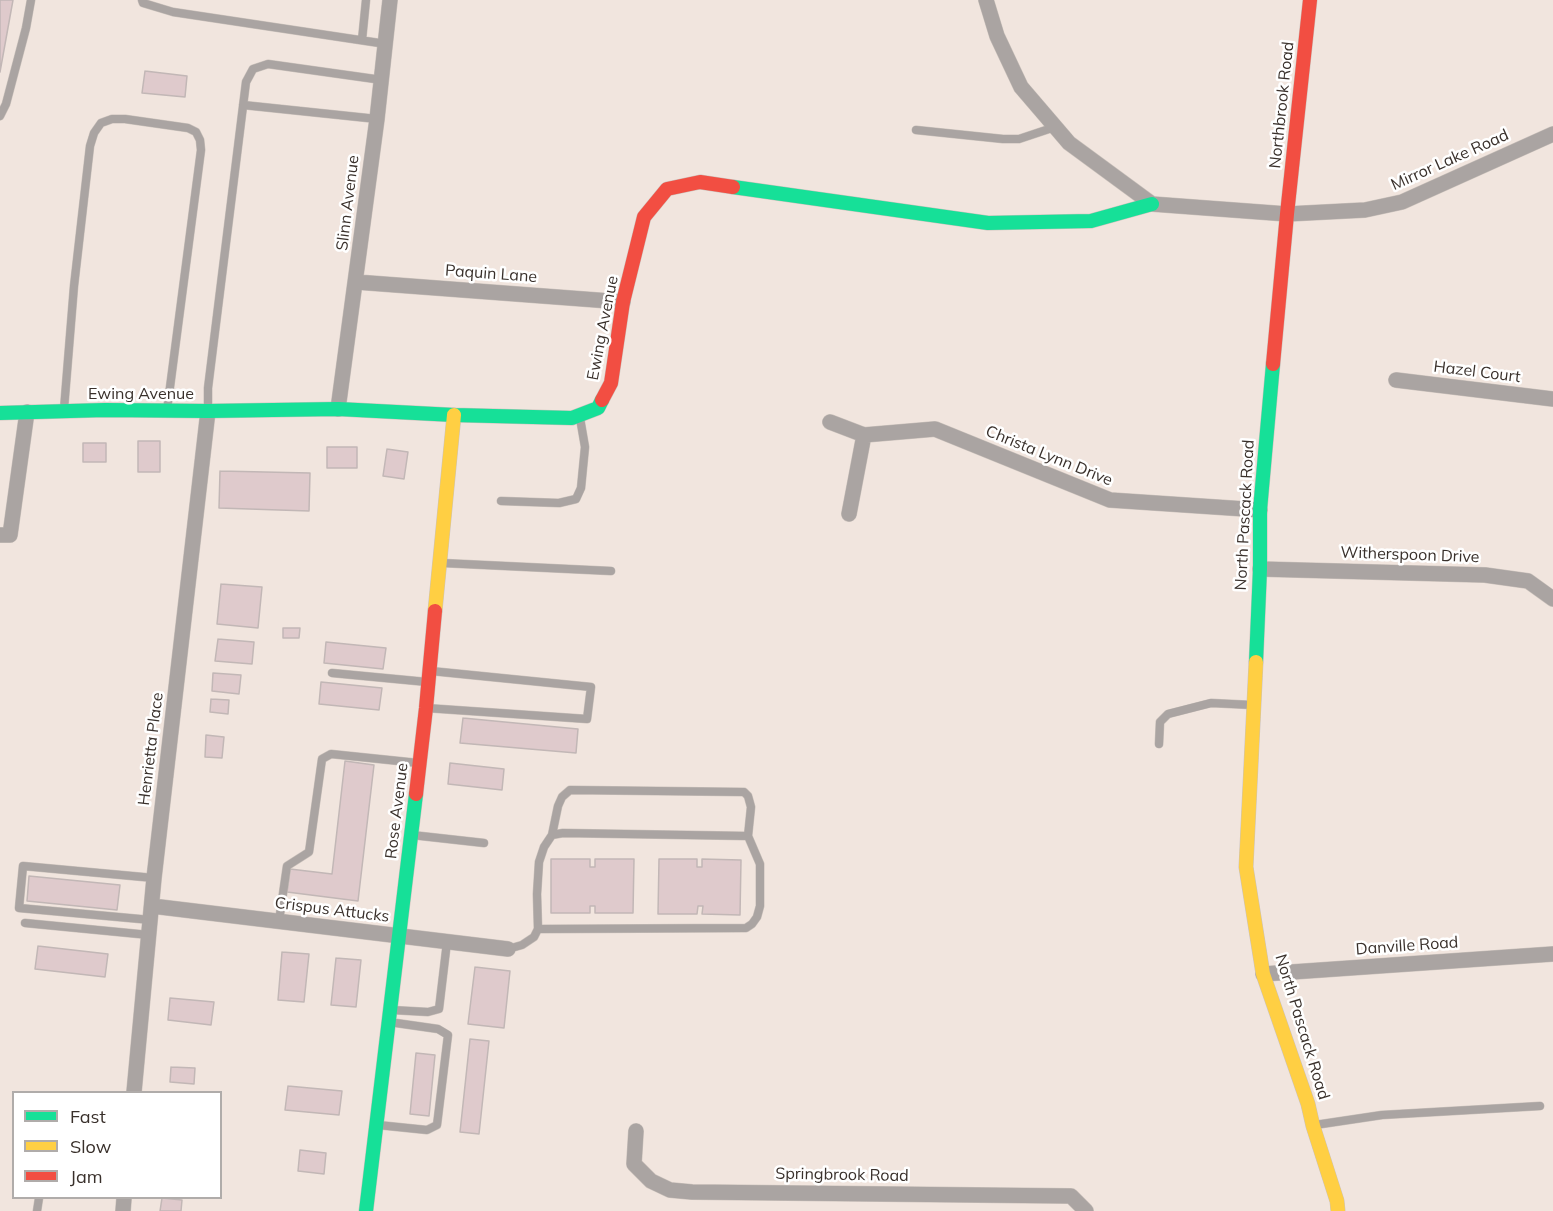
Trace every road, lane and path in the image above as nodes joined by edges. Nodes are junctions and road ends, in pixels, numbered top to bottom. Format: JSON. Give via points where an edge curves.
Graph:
{"nodes":[{"id":1,"x":31,"y":0,"type":"edge"},
{"id":2,"x":142,"y":0,"type":"edge"},
{"id":3,"x":366,"y":0,"type":"edge"},
{"id":4,"x":390,"y":0,"type":"edge"},
{"id":5,"x":986,"y":0,"type":"edge"},
{"id":6,"x":1310,"y":0,"type":"edge"},
{"id":7,"x":362,"y":40,"type":"junction"},
{"id":8,"x":386,"y":44,"type":"junction"},
{"id":9,"x":382,"y":80,"type":"junction"},
{"id":10,"x":243,"y":105,"type":"junction"},
{"id":11,"x":0,"y":116,"type":"edge"},
{"id":12,"x":377,"y":119,"type":"junction"},
{"id":13,"x":1055,"y":127,"type":"junction"},
{"id":14,"x":916,"y":130,"type":"dead end"},
{"id":15,"x":1553,"y":134,"type":"edge"},
{"id":16,"x":1152,"y":204,"type":"junction"},
{"id":17,"x":1287,"y":214,"type":"junction"},
{"id":18,"x":356,"y":282,"type":"junction"},
{"id":19,"x":623,"y":302,"type":"junction"},
{"id":20,"x":1396,"y":380,"type":"dead end"},
{"id":21,"x":1553,"y":399,"type":"edge"},
{"id":22,"x":338,"y":409,"type":"junction"},
{"id":23,"x":167,"y":410,"type":"junction"},
{"id":24,"x":64,"y":411,"type":"junction"},
{"id":25,"x":208,"y":411,"type":"junction"},
{"id":26,"x":27,"y":412,"type":"junction"},
{"id":27,"x":0,"y":413,"type":"edge"},
{"id":28,"x":454,"y":415,"type":"junction"},
{"id":29,"x":579,"y":416,"type":"junction"},
{"id":30,"x":830,"y":422,"type":"dead end"},
{"id":31,"x":864,"y":435,"type":"junction"},
{"id":32,"x":501,"y":501,"type":"dead end"},
{"id":33,"x":1260,"y":510,"type":"junction"},
{"id":34,"x":849,"y":514,"type":"dead end"},
{"id":35,"x":0,"y":534,"type":"edge"},
{"id":36,"x":440,"y":563,"type":"junction"},
{"id":37,"x":1260,"y":569,"type":"junction"},
{"id":38,"x":610,"y":571,"type":"dead end"},
{"id":39,"x":1553,"y":599,"type":"edge"},
{"id":40,"x":332,"y":673,"type":"dead end"},
{"id":41,"x":429,"y":676,"type":"junction"},
{"id":42,"x":1253,"y":705,"type":"junction"},
{"id":43,"x":426,"y":708,"type":"junction"},
{"id":44,"x":1159,"y":744,"type":"dead end"},
{"id":45,"x":419,"y":763,"type":"junction"},
{"id":46,"x":411,"y":835,"type":"junction"},
{"id":47,"x":552,"y":835,"type":"junction"},
{"id":48,"x":748,"y":836,"type":"junction"},
{"id":49,"x":484,"y":843,"type":"dead end"},
{"id":50,"x":154,"y":878,"type":"junction"},
{"id":51,"x":150,"y":920,"type":"junction"},
{"id":52,"x":279,"y":921,"type":"junction"},
{"id":53,"x":25,"y":923,"type":"dead end"},
{"id":54,"x":538,"y":929,"type":"junction"},
{"id":55,"x":398,"y":937,"type":"junction"},
{"id":56,"x":447,"y":942,"type":"junction"},
{"id":57,"x":508,"y":949,"type":"joint"},
{"id":58,"x":1553,"y":954,"type":"edge"},
{"id":59,"x":1263,"y":974,"type":"junction"},
{"id":60,"x":388,"y":1016,"type":"junction"},
{"id":61,"x":134,"y":1091,"type":"edge"},
{"id":62,"x":1540,"y":1106,"type":"dead end"},
{"id":63,"x":376,"y":1124,"type":"junction"},
{"id":64,"x":1313,"y":1126,"type":"junction"},
{"id":65,"x":636,"y":1131,"type":"dead end"},
{"id":66,"x":366,"y":1211,"type":"edge"},
{"id":67,"x":1086,"y":1211,"type":"edge"},
{"id":68,"x":1338,"y":1211,"type":"edge"}],
"edges":[{"from":1,"to":11,"type":"lane","via":[[18,61]]},
{"from":2,"to":7,"type":"lane","via":[[173,12]]},
{"from":3,"to":7,"type":"lane"},
{"from":4,"to":8,"type":"street","name":"Slinn Avenue"},
{"from":5,"to":13,"type":"street","via":[[997,36],[1021,87]]},
{"from":6,"to":17,"type":"street","name":"Northbrook Road"},
{"from":7,"to":8,"type":"lane"},
{"from":8,"to":9,"type":"street","name":"Slinn Avenue"},
{"from":9,"to":10,"type":"lane","via":[[268,64],[253,69],[246,82]]},
{"from":9,"to":12,"type":"street","name":"Slinn Avenue"},
{"from":10,"to":12,"type":"lane"},
{"from":10,"to":25,"type":"lane"},
{"from":12,"to":18,"type":"street","name":"Slinn Avenue"},
{"from":13,"to":14,"type":"lane","via":[[1019,139]]},
{"from":13,"to":16,"type":"street","via":[[1069,143]]},
{"from":15,"to":17,"type":"street","name":"Mirror Lake Road","via":[[1402,202],[1365,210]]},
{"from":16,"to":17,"type":"street"},
{"from":16,"to":19,"type":"street","name":"Ewing Avenue","via":[[1091,221],[988,223],[700,182],[667,189],[644,217]]},
{"from":17,"to":33,"type":"street","name":"North Pascack Road"},
{"from":18,"to":19,"type":"street","name":"Paquin Lane"},
{"from":18,"to":22,"type":"street","name":"Slinn Avenue"},
{"from":19,"to":29,"type":"street","name":"Ewing Avenue","via":[[611,383],[598,408]]},
{"from":20,"to":21,"type":"street","name":"Hazel Court"},
{"from":22,"to":25,"type":"street","name":"Ewing Avenue"},
{"from":22,"to":28,"type":"street","name":"Ewing Avenue"},
{"from":23,"to":24,"type":"street","name":"Ewing Avenue"},
{"from":23,"to":24,"type":"lane","via":[[200,140],[189,128],[112,119],[101,123],[90,146]]},
{"from":23,"to":25,"type":"street","name":"Ewing Avenue"},
{"from":24,"to":26,"type":"street","name":"Ewing Avenue"},
{"from":25,"to":50,"type":"street","name":"Henrietta Place"},
{"from":26,"to":27,"type":"street","name":"Ewing Avenue"},
{"from":26,"to":35,"type":"street","via":[[10,535]]},
{"from":28,"to":29,"type":"street","name":"Ewing Avenue"},
{"from":28,"to":36,"type":"street","name":"Rose Avenue"},
{"from":29,"to":32,"type":"lane","via":[[585,447],[581,488],[576,499],[559,503]]},
{"from":30,"to":31,"type":"street","name":"Christa Lynn Drive"},
{"from":31,"to":33,"type":"street","name":"Christa Lynn Drive","via":[[935,429],[1110,500]]},
{"from":31,"to":34,"type":"street"},
{"from":33,"to":37,"type":"street","name":"North Pascack Road"},
{"from":36,"to":38,"type":"lane"},
{"from":36,"to":41,"type":"street","name":"Rose Avenue"},
{"from":37,"to":39,"type":"street","name":"Witherspoon Drive","via":[[1485,575],[1528,581]]},
{"from":37,"to":42,"type":"street","name":"North Pascack Road"},
{"from":40,"to":41,"type":"lane"},
{"from":41,"to":43,"type":"street","name":"Rose Avenue"},
{"from":41,"to":43,"type":"lane","via":[[591,687],[587,719]]},
{"from":42,"to":44,"type":"lane","via":[[1211,703],[1168,714],[1160,722]]},
{"from":42,"to":59,"type":"street","name":"North Pascack Road","via":[[1246,867]]},
{"from":43,"to":45,"type":"street","name":"Rose Avenue"},
{"from":45,"to":46,"type":"street","name":"Rose Avenue"},
{"from":45,"to":52,"type":"lane","via":[[331,754],[322,759],[309,852],[286,866]]},
{"from":46,"to":49,"type":"lane"},
{"from":46,"to":55,"type":"street","name":"Rose Avenue"},
{"from":47,"to":48,"type":"lane"},
{"from":47,"to":48,"type":"lane","via":[[558,806],[570,790],[744,792],[752,807]]},
{"from":47,"to":54,"type":"lane","via":[[539,862]]},
{"from":48,"to":54,"type":"lane","via":[[760,864],[760,906],[758,916],[746,928]]},
{"from":50,"to":51,"type":"street","name":"Henrietta Place"},
{"from":50,"to":51,"type":"lane","via":[[23,866],[20,908]]},
{"from":51,"to":52,"type":"street","name":"Crispus Attucks"},
{"from":51,"to":53,"type":"lane"},
{"from":51,"to":61,"type":"street","name":"Henrietta Place"},
{"from":52,"to":55,"type":"street","name":"Crispus Attucks"},
{"from":54,"to":57,"type":"lane","via":[[522,945]]},
{"from":55,"to":56,"type":"street","name":"Crispus Attucks"},
{"from":55,"to":60,"type":"street","name":"Rose Avenue"},
{"from":56,"to":57,"type":"street","name":"Crispus Attucks"},
{"from":56,"to":60,"type":"lane","via":[[439,1009]]},
{"from":58,"to":59,"type":"street","name":"Danville Road"},
{"from":59,"to":64,"type":"street","name":"North Pascack Road"},
{"from":60,"to":63,"type":"street","name":"Rose Avenue"},
{"from":60,"to":63,"type":"lane","via":[[448,1035],[437,1125],[427,1130]]},
{"from":62,"to":64,"type":"lane","via":[[1382,1115]]},
{"from":63,"to":66,"type":"street","name":"Rose Avenue"},
{"from":64,"to":68,"type":"street","name":"North Pascack Road"},
{"from":65,"to":67,"type":"street","name":"Springbrook Road","via":[[634,1164],[651,1181],[670,1190],[1071,1196]]}]}
